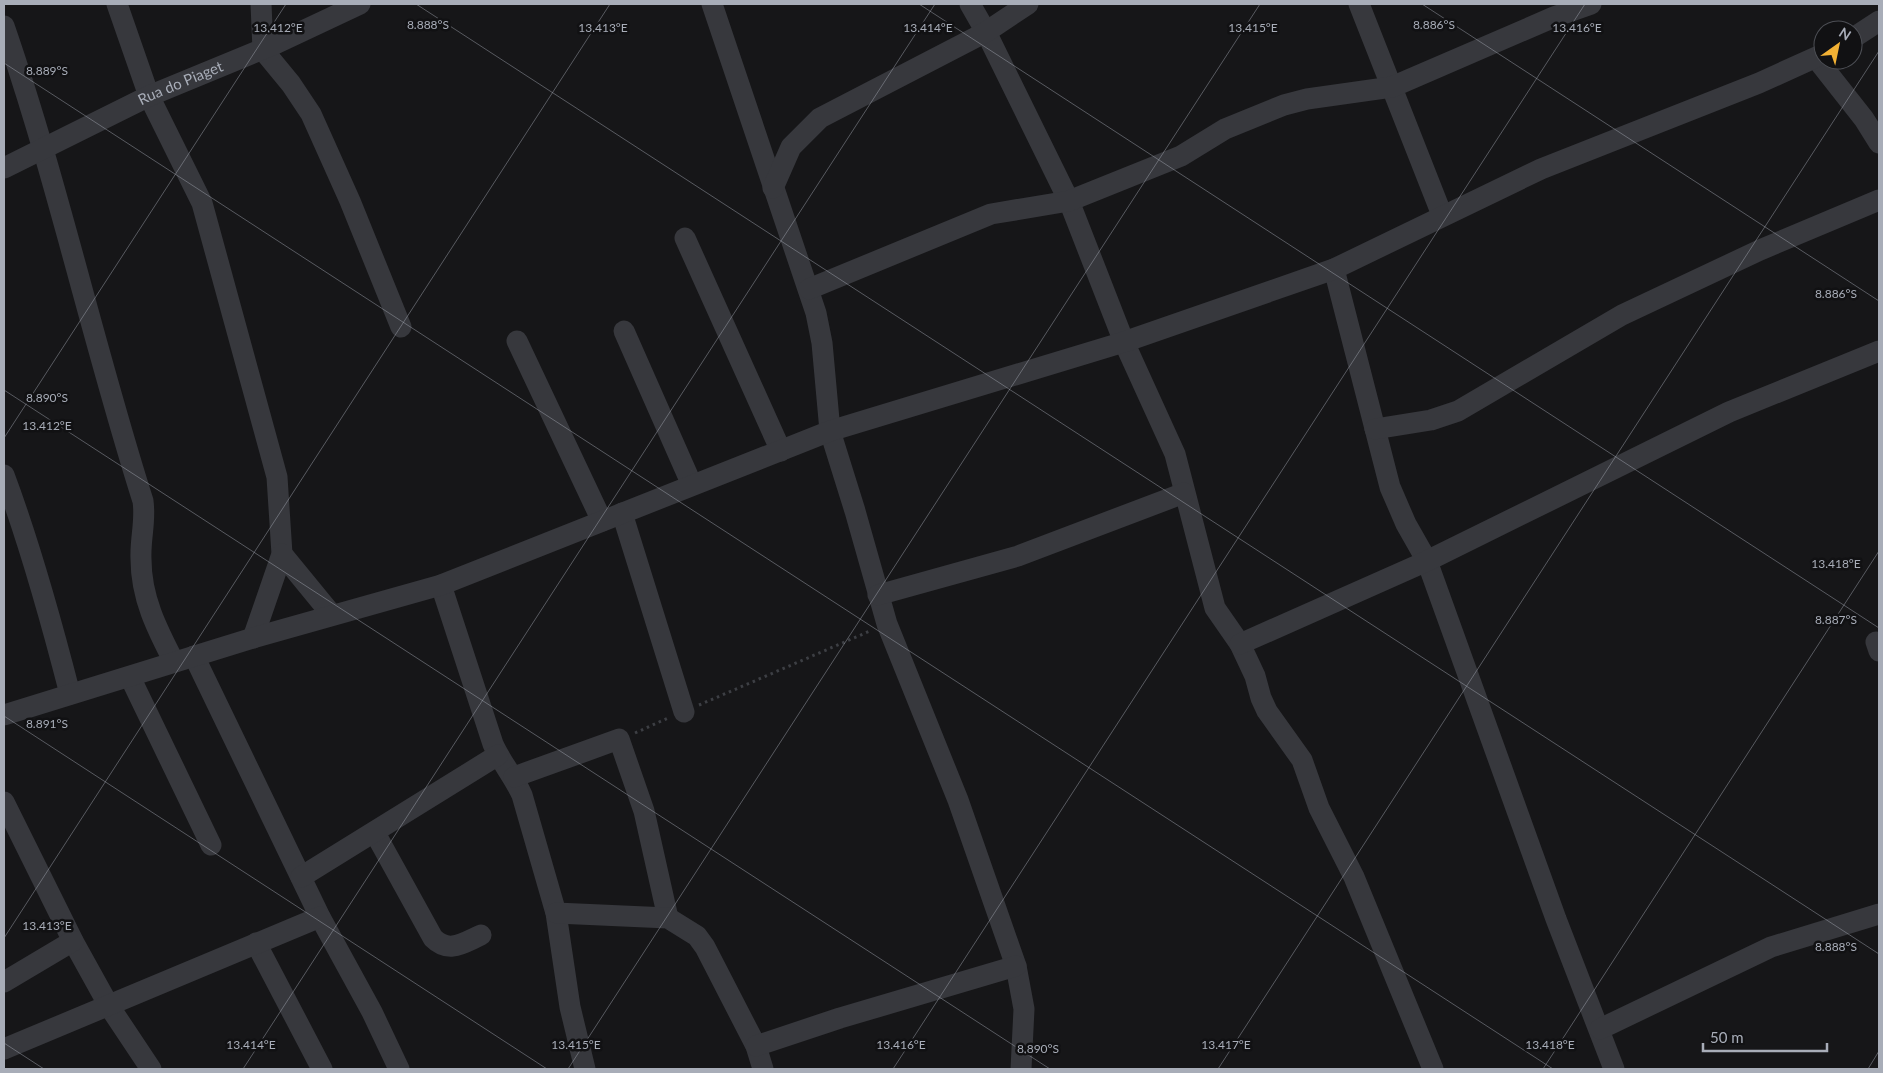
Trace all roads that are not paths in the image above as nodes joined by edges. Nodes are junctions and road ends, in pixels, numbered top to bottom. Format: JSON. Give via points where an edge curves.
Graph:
{"nodes":[{"id":1,"x":117,"y":4,"type":"edge"},
{"id":2,"x":261,"y":4,"type":"edge"},
{"id":3,"x":360,"y":4,"type":"edge"},
{"id":4,"x":712,"y":4,"type":"edge"},
{"id":5,"x":970,"y":4,"type":"edge"},
{"id":6,"x":1028,"y":4,"type":"edge"},
{"id":7,"x":1359,"y":4,"type":"edge"},
{"id":8,"x":1592,"y":4,"type":"edge"},
{"id":9,"x":1879,"y":21,"type":"edge"},
{"id":10,"x":4,"y":26,"type":"edge"},
{"id":11,"x":1863,"y":31,"type":"edge"},
{"id":12,"x":986,"y":32,"type":"junction"},
{"id":13,"x":262,"y":50,"type":"junction"},
{"id":14,"x":1813,"y":59,"type":"edge"},
{"id":15,"x":1829,"y":70,"type":"edge"},
{"id":16,"x":1392,"y":87,"type":"junction"},
{"id":17,"x":149,"y":96,"type":"junction"},
{"id":18,"x":1879,"y":143,"type":"edge"},
{"id":19,"x":43,"y":148,"type":"junction"},
{"id":20,"x":4,"y":168,"type":"edge"},
{"id":21,"x":773,"y":188,"type":"junction"},
{"id":22,"x":1879,"y":200,"type":"edge"},
{"id":23,"x":1068,"y":201,"type":"junction"},
{"id":24,"x":1442,"y":216,"type":"junction"},
{"id":25,"x":685,"y":238,"type":"dead end"},
{"id":26,"x":1334,"y":269,"type":"junction"},
{"id":27,"x":809,"y":289,"type":"junction"},
{"id":28,"x":402,"y":326,"type":"dead end"},
{"id":29,"x":624,"y":332,"type":"dead end"},
{"id":30,"x":517,"y":341,"type":"dead end"},
{"id":31,"x":1124,"y":342,"type":"junction"},
{"id":32,"x":1879,"y":351,"type":"edge"},
{"id":33,"x":1375,"y":429,"type":"junction"},
{"id":34,"x":830,"y":432,"type":"junction"},
{"id":35,"x":781,"y":451,"type":"junction"},
{"id":36,"x":4,"y":475,"type":"edge"},
{"id":37,"x":692,"y":486,"type":"junction"},
{"id":38,"x":1184,"y":493,"type":"junction"},
{"id":39,"x":612,"y":517,"type":"junction"},
{"id":40,"x":282,"y":554,"type":"junction"},
{"id":41,"x":1427,"y":561,"type":"junction"},
{"id":42,"x":441,"y":585,"type":"junction"},
{"id":43,"x":878,"y":594,"type":"junction"},
{"id":44,"x":332,"y":615,"type":"junction"},
{"id":45,"x":253,"y":638,"type":"junction"},
{"id":46,"x":1240,"y":644,"type":"junction"},
{"id":47,"x":184,"y":659,"type":"junction"},
{"id":48,"x":130,"y":677,"type":"junction"},
{"id":49,"x":70,"y":694,"type":"junction"},
{"id":50,"x":684,"y":712,"type":"road end"},
{"id":51,"x":4,"y":715,"type":"edge"},
{"id":52,"x":498,"y":755,"type":"junction"},
{"id":53,"x":514,"y":777,"type":"junction"},
{"id":54,"x":6,"y":812,"type":"edge"},
{"id":55,"x":375,"y":833,"type":"junction"},
{"id":56,"x":210,"y":845,"type":"dead end"},
{"id":57,"x":301,"y":877,"type":"junction"},
{"id":58,"x":556,"y":913,"type":"junction"},
{"id":59,"x":1879,"y":914,"type":"edge"},
{"id":60,"x":320,"y":917,"type":"junction"},
{"id":61,"x":668,"y":918,"type":"junction"},
{"id":62,"x":480,"y":935,"type":"dead end"},
{"id":63,"x":73,"y":942,"type":"junction"},
{"id":64,"x":256,"y":944,"type":"junction"},
{"id":65,"x":1016,"y":966,"type":"junction"},
{"id":66,"x":4,"y":982,"type":"edge"},
{"id":67,"x":109,"y":1006,"type":"junction"},
{"id":68,"x":1600,"y":1029,"type":"junction"},
{"id":69,"x":756,"y":1046,"type":"junction"},
{"id":70,"x":4,"y":1049,"type":"edge"},
{"id":71,"x":151,"y":1069,"type":"edge"},
{"id":72,"x":322,"y":1069,"type":"edge"},
{"id":73,"x":399,"y":1069,"type":"edge"},
{"id":74,"x":585,"y":1069,"type":"edge"},
{"id":75,"x":763,"y":1069,"type":"edge"},
{"id":76,"x":1021,"y":1069,"type":"edge"},
{"id":77,"x":1433,"y":1069,"type":"edge"},
{"id":78,"x":1614,"y":1069,"type":"edge"}],
"edges":[{"from":1,"to":17,"type":"street"},
{"from":2,"to":13,"type":"street"},
{"from":3,"to":13,"type":"street","name":"Rua do Piaget"},
{"from":4,"to":21,"type":"street"},
{"from":5,"to":12,"type":"street"},
{"from":6,"to":12,"type":"street"},
{"from":7,"to":16,"type":"street"},
{"from":8,"to":16,"type":"street","via":[[1554,17]]},
{"from":9,"to":11,"type":"street"},
{"from":10,"to":19,"type":"street"},
{"from":12,"to":21,"type":"street","via":[[820,118],[790,147]]},
{"from":12,"to":23,"type":"street"},
{"from":13,"to":17,"type":"street","name":"Rua do Piaget"},
{"from":13,"to":28,"type":"street","via":[[311,114]]},
{"from":14,"to":24,"type":"street","via":[[1541,169]]},
{"from":15,"to":18,"type":"street"},
{"from":16,"to":23,"type":"street","via":[[1284,105],[1226,129],[1181,156]]},
{"from":16,"to":24,"type":"street"},
{"from":17,"to":19,"type":"street","name":"Rua do Piaget"},
{"from":17,"to":40,"type":"street","via":[[202,204],[277,476]]},
{"from":19,"to":20,"type":"street","name":"Rua do Piaget"},
{"from":19,"to":47,"type":"street","via":[[118,423],[143,501],[141,558],[146,602]]},
{"from":21,"to":27,"type":"street"},
{"from":22,"to":33,"type":"street","via":[[1760,250],[1622,315],[1458,411],[1431,420]]},
{"from":23,"to":27,"type":"street","via":[[991,214]]},
{"from":23,"to":31,"type":"street"},
{"from":24,"to":26,"type":"street"},
{"from":25,"to":35,"type":"street"},
{"from":26,"to":31,"type":"street"},
{"from":26,"to":33,"type":"street"},
{"from":27,"to":34,"type":"street","via":[[822,342]]},
{"from":29,"to":37,"type":"street"},
{"from":30,"to":39,"type":"street"},
{"from":31,"to":34,"type":"street"},
{"from":31,"to":38,"type":"street","via":[[1175,454]]},
{"from":32,"to":41,"type":"street","via":[[1729,412]]},
{"from":33,"to":41,"type":"street","via":[[1390,486]]},
{"from":34,"to":35,"type":"street"},
{"from":34,"to":43,"type":"street"},
{"from":35,"to":37,"type":"street"},
{"from":36,"to":49,"type":"street","via":[[47,603]]},
{"from":37,"to":39,"type":"street"},
{"from":38,"to":43,"type":"street","via":[[1018,556]]},
{"from":38,"to":46,"type":"street","via":[[1215,608]]},
{"from":39,"to":42,"type":"street"},
{"from":39,"to":50,"type":"street"},
{"from":40,"to":44,"type":"street"},
{"from":40,"to":45,"type":"street"},
{"from":41,"to":46,"type":"street"},
{"from":41,"to":68,"type":"street"},
{"from":42,"to":44,"type":"street"},
{"from":42,"to":52,"type":"street"},
{"from":43,"to":65,"type":"street","via":[[958,800]]},
{"from":44,"to":45,"type":"street"},
{"from":45,"to":47,"type":"street"},
{"from":46,"to":77,"type":"street","via":[[1267,711],[1302,760],[1318,808],[1354,877]]},
{"from":47,"to":48,"type":"street"},
{"from":47,"to":57,"type":"street"},
{"from":48,"to":49,"type":"street"},
{"from":48,"to":56,"type":"street"},
{"from":49,"to":51,"type":"street"},
{"from":52,"to":53,"type":"street"},
{"from":52,"to":55,"type":"street"},
{"from":53,"to":58,"type":"street"},
{"from":53,"to":61,"type":"street","via":[[620,739],[644,811]]},
{"from":54,"to":63,"type":"street"},
{"from":55,"to":57,"type":"street"},
{"from":55,"to":62,"type":"street","via":[[433,938],[445,948]]},
{"from":57,"to":60,"type":"street"},
{"from":58,"to":61,"type":"street"},
{"from":58,"to":74,"type":"street","via":[[570,1008]]},
{"from":59,"to":68,"type":"street","via":[[1771,947]]},
{"from":60,"to":64,"type":"street"},
{"from":60,"to":73,"type":"street"},
{"from":61,"to":69,"type":"street","via":[[697,936],[706,947]]},
{"from":63,"to":66,"type":"street"},
{"from":63,"to":67,"type":"street"},
{"from":64,"to":67,"type":"street"},
{"from":64,"to":72,"type":"street"},
{"from":65,"to":69,"type":"street"},
{"from":65,"to":76,"type":"street","via":[[1024,1010]]},
{"from":67,"to":70,"type":"street"},
{"from":67,"to":71,"type":"street"},
{"from":68,"to":78,"type":"street"},
{"from":69,"to":75,"type":"street"}]}
